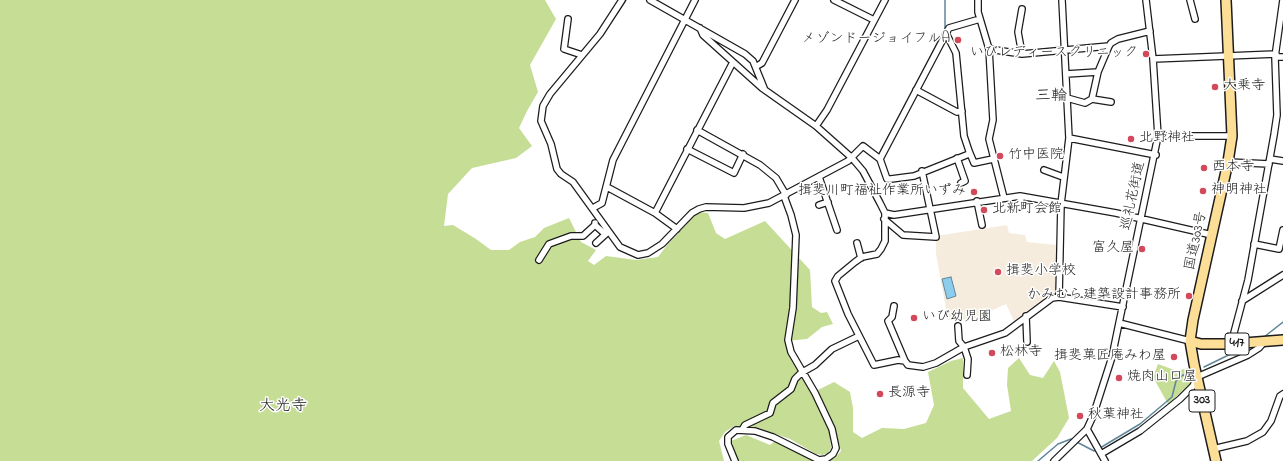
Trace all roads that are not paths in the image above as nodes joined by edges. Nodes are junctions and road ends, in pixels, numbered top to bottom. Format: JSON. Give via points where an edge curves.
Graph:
{"nodes":[{"id":1,"x":622,"y":0,"type":"edge"},
{"id":2,"x":650,"y":0,"type":"edge"},
{"id":3,"x":696,"y":0,"type":"edge"},
{"id":4,"x":795,"y":0,"type":"edge"},
{"id":5,"x":834,"y":0,"type":"edge"},
{"id":6,"x":884,"y":0,"type":"edge"},
{"id":7,"x":978,"y":0,"type":"edge"},
{"id":8,"x":1062,"y":0,"type":"edge"},
{"id":9,"x":1146,"y":0,"type":"edge"},
{"id":10,"x":1190,"y":0,"type":"edge"},
{"id":11,"x":1226,"y":0,"type":"edge"},
{"id":12,"x":1283,"y":0,"type":"edge"},
{"id":13,"x":1022,"y":9,"type":"dead end"},
{"id":14,"x":568,"y":19,"type":"dead end"},
{"id":15,"x":980,"y":19,"type":"junction"},
{"id":16,"x":1195,"y":19,"type":"dead end"},
{"id":17,"x":685,"y":20,"type":"junction"},
{"id":18,"x":874,"y":20,"type":"junction"},
{"id":19,"x":700,"y":28,"type":"junction"},
{"id":20,"x":1150,"y":31,"type":"junction"},
{"id":21,"x":946,"y":33,"type":"junction"},
{"id":22,"x":1109,"y":46,"type":"junction"},
{"id":23,"x":989,"y":49,"type":"junction"},
{"id":24,"x":1065,"y":51,"type":"junction"},
{"id":25,"x":1022,"y":54,"type":"junction"},
{"id":26,"x":582,"y":55,"type":"junction"},
{"id":27,"x":1276,"y":55,"type":"junction"},
{"id":28,"x":1229,"y":56,"type":"junction"},
{"id":29,"x":1283,"y":56,"type":"edge"},
{"id":30,"x":1153,"y":59,"type":"junction"},
{"id":31,"x":733,"y":62,"type":"junction"},
{"id":32,"x":757,"y":66,"type":"dead end"},
{"id":33,"x":1098,"y":72,"type":"junction"},
{"id":34,"x":1066,"y":74,"type":"junction"},
{"id":35,"x":764,"y":88,"type":"junction"},
{"id":36,"x":916,"y":90,"type":"junction"},
{"id":37,"x":1067,"y":98,"type":"junction"},
{"id":38,"x":1092,"y":99,"type":"junction"},
{"id":39,"x":1111,"y":102,"type":"dead end"},
{"id":40,"x":962,"y":111,"type":"junction"},
{"id":41,"x":816,"y":126,"type":"junction"},
{"id":42,"x":697,"y":130,"type":"junction"},
{"id":43,"x":1158,"y":136,"type":"junction"},
{"id":44,"x":1232,"y":136,"type":"junction"},
{"id":45,"x":1069,"y":138,"type":"junction"},
{"id":46,"x":688,"y":149,"type":"junction"},
{"id":47,"x":969,"y":151,"type":"junction"},
{"id":48,"x":743,"y":154,"type":"junction"},
{"id":49,"x":1156,"y":154,"type":"junction"},
{"id":50,"x":852,"y":158,"type":"junction"},
{"id":51,"x":957,"y":158,"type":"junction"},
{"id":52,"x":880,"y":159,"type":"junction"},
{"id":53,"x":993,"y":159,"type":"junction"},
{"id":54,"x":1283,"y":161,"type":"edge"},
{"id":55,"x":1228,"y":162,"type":"junction"},
{"id":56,"x":1269,"y":162,"type":"junction"},
{"id":57,"x":1044,"y":170,"type":"dead end"},
{"id":58,"x":922,"y":171,"type":"junction"},
{"id":59,"x":819,"y":177,"type":"junction"},
{"id":60,"x":1063,"y":177,"type":"junction"},
{"id":61,"x":961,"y":182,"type":"dead end"},
{"id":62,"x":608,"y":187,"type":"junction"},
{"id":63,"x":785,"y":195,"type":"junction"},
{"id":64,"x":1021,"y":196,"type":"junction"},
{"id":65,"x":1004,"y":198,"type":"junction"},
{"id":66,"x":977,"y":201,"type":"junction"},
{"id":67,"x":828,"y":202,"type":"junction"},
{"id":68,"x":1061,"y":204,"type":"junction"},
{"id":69,"x":819,"y":205,"type":"dead end"},
{"id":70,"x":1020,"y":207,"type":"dead end"},
{"id":71,"x":593,"y":208,"type":"junction"},
{"id":72,"x":930,"y":209,"type":"junction"},
{"id":73,"x":655,"y":213,"type":"junction"},
{"id":74,"x":884,"y":216,"type":"junction"},
{"id":75,"x":600,"y":220,"type":"junction"},
{"id":76,"x":1141,"y":220,"type":"junction"},
{"id":77,"x":595,"y":225,"type":"junction"},
{"id":78,"x":982,"y":225,"type":"dead end"},
{"id":79,"x":677,"y":228,"type":"junction"},
{"id":80,"x":837,"y":230,"type":"dead end"},
{"id":81,"x":1283,"y":230,"type":"edge"},
{"id":82,"x":607,"y":233,"type":"junction"},
{"id":83,"x":1212,"y":235,"type":"junction"},
{"id":84,"x":596,"y":243,"type":"dead end"},
{"id":85,"x":857,"y":243,"type":"dead end"},
{"id":86,"x":1254,"y":244,"type":"junction"},
{"id":87,"x":861,"y":258,"type":"junction"},
{"id":88,"x":539,"y":260,"type":"dead end"},
{"id":89,"x":1283,"y":275,"type":"edge"},
{"id":90,"x":1059,"y":297,"type":"junction"},
{"id":91,"x":1242,"y":301,"type":"junction"},
{"id":92,"x":894,"y":306,"type":"dead end"},
{"id":93,"x":1123,"y":307,"type":"junction"},
{"id":94,"x":1026,"y":316,"type":"junction"},
{"id":95,"x":1119,"y":323,"type":"junction"},
{"id":96,"x":958,"y":326,"type":"dead end"},
{"id":97,"x":859,"y":336,"type":"junction"},
{"id":98,"x":1283,"y":340,"type":"edge"},
{"id":99,"x":1190,"y":341,"type":"junction"},
{"id":100,"x":1027,"y":342,"type":"dead end"},
{"id":101,"x":1264,"y":342,"type":"junction"},
{"id":102,"x":1231,"y":344,"type":"junction"},
{"id":103,"x":964,"y":347,"type":"junction"},
{"id":104,"x":905,"y":361,"type":"junction"},
{"id":105,"x":804,"y":372,"type":"junction"},
{"id":106,"x":967,"y":375,"type":"dead end"},
{"id":107,"x":1197,"y":377,"type":"junction"},
{"id":108,"x":1283,"y":394,"type":"edge"},
{"id":109,"x":1087,"y":429,"type":"junction"},
{"id":110,"x":742,"y":430,"type":"junction"},
{"id":111,"x":1213,"y":449,"type":"junction"},
{"id":112,"x":1100,"y":453,"type":"junction"},
{"id":113,"x":735,"y":461,"type":"edge"},
{"id":114,"x":1054,"y":461,"type":"edge"},
{"id":115,"x":1105,"y":461,"type":"edge"},
{"id":116,"x":1216,"y":461,"type":"edge"}],
"edges":[{"from":1,"to":26,"type":"street","via":[[600,34]]},
{"from":2,"to":17,"type":"street"},
{"from":3,"to":17,"type":"street"},
{"from":4,"to":32,"type":"street","via":[[762,63]]},
{"from":5,"to":18,"type":"street"},
{"from":6,"to":18,"type":"street"},
{"from":7,"to":15,"type":"street"},
{"from":8,"to":24,"type":"street"},
{"from":9,"to":20,"type":"street","name":"巡礼花街道"},
{"from":10,"to":16,"type":"street"},
{"from":11,"to":28,"type":"highway","name":"国道303号","number":"303"},
{"from":12,"to":27,"type":"street"},
{"from":13,"to":25,"type":"street","via":[[1018,32]]},
{"from":14,"to":26,"type":"street","via":[[564,49]]},
{"from":15,"to":21,"type":"street","via":[[954,25]]},
{"from":15,"to":23,"type":"street"},
{"from":17,"to":19,"type":"street"},
{"from":17,"to":62,"type":"street","via":[[613,160]]},
{"from":18,"to":41,"type":"street"},
{"from":19,"to":31,"type":"street","via":[[703,35]]},
{"from":19,"to":35,"type":"street","via":[[753,61]]},
{"from":20,"to":22,"type":"street","via":[[1118,39]]},
{"from":20,"to":30,"type":"street","name":"巡礼花街道"},
{"from":21,"to":36,"type":"street"},
{"from":21,"to":40,"type":"street","via":[[956,53]]},
{"from":22,"to":24,"type":"street"},
{"from":22,"to":33,"type":"street"},
{"from":23,"to":25,"type":"street"},
{"from":23,"to":53,"type":"street","via":[[992,120],[989,139]]},
{"from":24,"to":25,"type":"street"},
{"from":24,"to":34,"type":"street"},
{"from":26,"to":71,"type":"street","via":[[543,106],[542,121],[557,169],[573,182]]},
{"from":27,"to":28,"type":"street"},
{"from":27,"to":29,"type":"street"},
{"from":27,"to":56,"type":"street","via":[[1277,115]]},
{"from":28,"to":30,"type":"street"},
{"from":28,"to":44,"type":"highway","name":"国道303号","number":"303"},
{"from":30,"to":43,"type":"street","name":"巡礼花街道"},
{"from":31,"to":35,"type":"street"},
{"from":31,"to":42,"type":"street"},
{"from":33,"to":34,"type":"street"},
{"from":33,"to":38,"type":"street"},
{"from":34,"to":37,"type":"street"},
{"from":35,"to":41,"type":"street"},
{"from":36,"to":40,"type":"street","via":[[957,112]]},
{"from":36,"to":52,"type":"street"},
{"from":37,"to":38,"type":"street","via":[[1085,103]]},
{"from":37,"to":45,"type":"street"},
{"from":38,"to":39,"type":"street"},
{"from":40,"to":47,"type":"street","via":[[964,136]]},
{"from":41,"to":50,"type":"street"},
{"from":42,"to":46,"type":"street"},
{"from":42,"to":48,"type":"street"},
{"from":43,"to":44,"type":"street"},
{"from":43,"to":49,"type":"street","name":"巡礼花街道"},
{"from":44,"to":55,"type":"highway","name":"国道303号","number":"303"},
{"from":45,"to":49,"type":"street"},
{"from":45,"to":60,"type":"street"},
{"from":46,"to":48,"type":"street","via":[[734,173]]},
{"from":46,"to":73,"type":"street"},
{"from":47,"to":51,"type":"street","via":[[969,154]]},
{"from":47,"to":53,"type":"street","via":[[974,163]]},
{"from":48,"to":63,"type":"street","via":[[776,178]]},
{"from":49,"to":76,"type":"street","name":"巡礼花街道"},
{"from":50,"to":52,"type":"street","via":[[863,146]]},
{"from":50,"to":59,"type":"street"},
{"from":50,"to":74,"type":"street","via":[[863,171]]},
{"from":51,"to":58,"type":"street"},
{"from":51,"to":61,"type":"street","via":[[965,181]]},
{"from":52,"to":58,"type":"street","via":[[887,179],[914,176]]},
{"from":53,"to":65,"type":"street"},
{"from":54,"to":56,"type":"street"},
{"from":55,"to":56,"type":"street"},
{"from":55,"to":83,"type":"highway","name":"国道303号","number":"303"},
{"from":56,"to":86,"type":"street"},
{"from":57,"to":60,"type":"street"},
{"from":58,"to":72,"type":"street"},
{"from":59,"to":63,"type":"street"},
{"from":59,"to":67,"type":"street"},
{"from":60,"to":68,"type":"street"},
{"from":62,"to":71,"type":"street","via":[[602,203]]},
{"from":62,"to":73,"type":"street"},
{"from":63,"to":79,"type":"street","via":[[757,207],[699,209]]},
{"from":63,"to":105,"type":"street","via":[[796,235],[793,308],[788,340],[791,352]]},
{"from":64,"to":65,"type":"street"},
{"from":64,"to":68,"type":"street"},
{"from":64,"to":70,"type":"street"},
{"from":65,"to":66,"type":"street"},
{"from":66,"to":72,"type":"street"},
{"from":66,"to":78,"type":"street"},
{"from":67,"to":69,"type":"street"},
{"from":67,"to":80,"type":"street"},
{"from":68,"to":76,"type":"street"},
{"from":68,"to":90,"type":"street"},
{"from":71,"to":75,"type":"street"},
{"from":72,"to":74,"type":"street"},
{"from":72,"to":74,"type":"street","via":[[936,237],[903,235]]},
{"from":73,"to":79,"type":"street"},
{"from":74,"to":87,"type":"street","via":[[885,241],[881,249],[877,254]]},
{"from":75,"to":77,"type":"street"},
{"from":75,"to":82,"type":"street"},
{"from":76,"to":83,"type":"street"},
{"from":76,"to":93,"type":"street","name":"巡礼花街道"},
{"from":77,"to":82,"type":"street"},
{"from":77,"to":88,"type":"street","via":[[583,236],[571,236],[549,244]]},
{"from":79,"to":82,"type":"street","via":[[662,244],[648,253],[638,254],[620,247]]},
{"from":81,"to":86,"type":"street","via":[[1278,249]]},
{"from":82,"to":84,"type":"street"},
{"from":83,"to":99,"type":"highway","name":"国道303号","number":"303"},
{"from":85,"to":87,"type":"street"},
{"from":86,"to":91,"type":"street"},
{"from":87,"to":97,"type":"street","via":[[835,281]]},
{"from":89,"to":91,"type":"street"},
{"from":90,"to":93,"type":"street"},
{"from":90,"to":94,"type":"street","via":[[1045,302]]},
{"from":91,"to":102,"type":"street"},
{"from":92,"to":104,"type":"street","via":[[892,317],[888,321]]},
{"from":93,"to":95,"type":"street","name":"巡礼花街道"},
{"from":94,"to":100,"type":"street"},
{"from":94,"to":103,"type":"street","via":[[1005,333]]},
{"from":95,"to":99,"type":"street"},
{"from":95,"to":109,"type":"street","name":"巡礼花街道","via":[[1112,356]]},
{"from":96,"to":103,"type":"street","via":[[958,341]]},
{"from":97,"to":104,"type":"street","via":[[874,365]]},
{"from":97,"to":105,"type":"street","via":[[832,349]]},
{"from":98,"to":101,"type":"highway","number":"417"},
{"from":99,"to":102,"type":"highway","number":"417","via":[[1201,344]]},
{"from":99,"to":107,"type":"highway","name":"国道303号","number":"303"},
{"from":101,"to":102,"type":"highway","number":"417"},
{"from":101,"to":107,"type":"street","via":[[1260,348],[1248,355]]},
{"from":103,"to":104,"type":"street","via":[[936,363],[923,367],[908,365]]},
{"from":103,"to":106,"type":"street","via":[[968,359]]},
{"from":105,"to":110,"type":"street","via":[[795,379],[791,389],[773,403],[770,413],[745,425]]},
{"from":105,"to":110,"type":"street","via":[[832,429],[836,442],[833,454],[819,460],[773,437]]},
{"from":107,"to":111,"type":"highway","name":"国道303号","number":"303"},
{"from":107,"to":112,"type":"street","via":[[1193,386],[1140,431]]},
{"from":108,"to":111,"type":"street","via":[[1271,422],[1263,432],[1247,441]]},
{"from":109,"to":112,"type":"street"},
{"from":109,"to":114,"type":"street"},
{"from":110,"to":113,"type":"street","via":[[736,430],[728,437]]},
{"from":111,"to":116,"type":"highway","name":"国道303号","number":"303"},
{"from":112,"to":115,"type":"street"}]}
